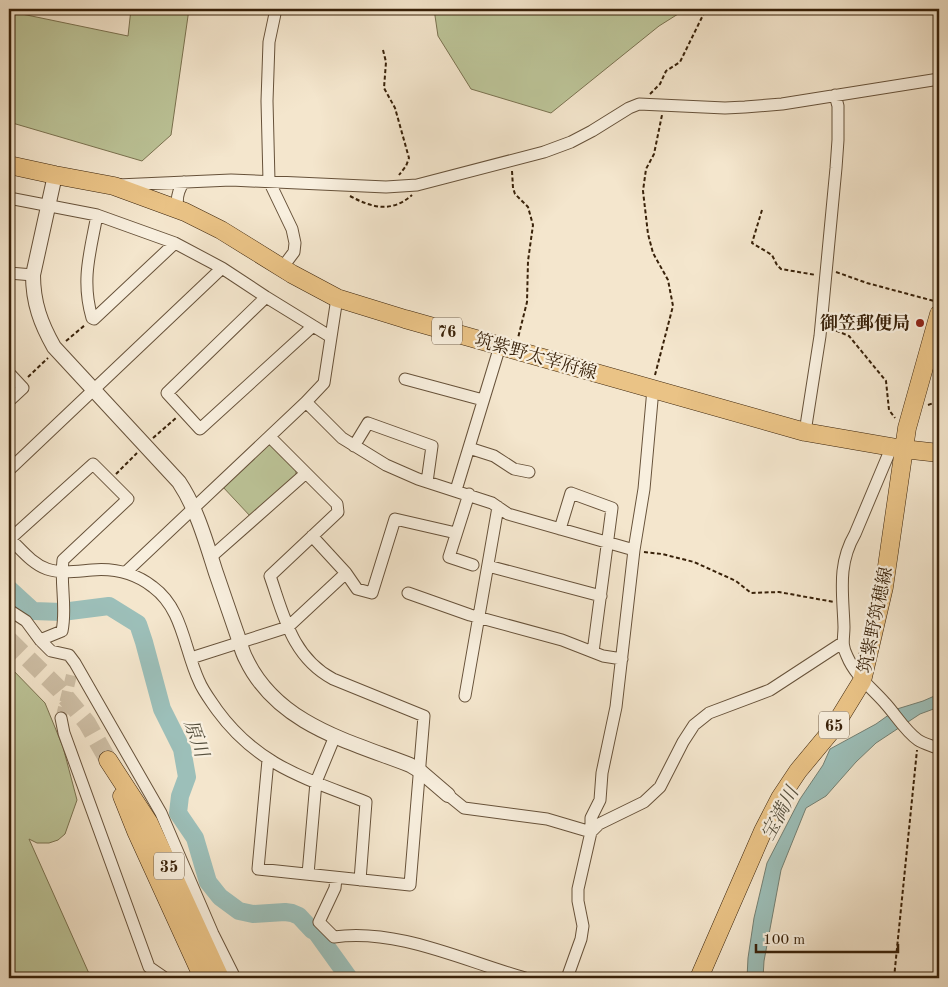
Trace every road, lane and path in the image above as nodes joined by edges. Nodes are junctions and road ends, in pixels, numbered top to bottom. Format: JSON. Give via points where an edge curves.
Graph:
{"nodes":[{"id":1,"x":276,"y":9,"type":"edge"},
{"id":2,"x":706,"y":9,"type":"edge"},
{"id":3,"x":383,"y":50,"type":"dead end"},
{"id":4,"x":939,"y":79,"type":"edge"},
{"id":5,"x":835,"y":95,"type":"junction"},
{"id":6,"x":644,"y":104,"type":"junction"},
{"id":7,"x":663,"y":106,"type":"junction"},
{"id":8,"x":511,"y":161,"type":"junction"},
{"id":9,"x":9,"y":165,"type":"edge"},
{"id":10,"x":55,"y":176,"type":"junction"},
{"id":11,"x":269,"y":181,"type":"junction"},
{"id":12,"x":184,"y":182,"type":"junction"},
{"id":13,"x":338,"y":184,"type":"junction"},
{"id":14,"x":420,"y":185,"type":"junction"},
{"id":15,"x":114,"y":186,"type":"junction"},
{"id":16,"x":397,"y":186,"type":"junction"},
{"id":17,"x":9,"y":198,"type":"edge"},
{"id":18,"x":48,"y":205,"type":"junction"},
{"id":19,"x":178,"y":209,"type":"junction"},
{"id":20,"x":762,"y":210,"type":"dead end"},
{"id":21,"x":97,"y":215,"type":"junction"},
{"id":22,"x":175,"y":243,"type":"junction"},
{"id":23,"x":222,"y":268,"type":"junction"},
{"id":24,"x":282,"y":268,"type":"junction"},
{"id":25,"x":9,"y":273,"type":"edge"},
{"id":26,"x":826,"y":274,"type":"junction"},
{"id":27,"x":34,"y":276,"type":"junction"},
{"id":28,"x":266,"y":297,"type":"junction"},
{"id":29,"x":338,"y":298,"type":"junction"},
{"id":30,"x":938,"y":308,"type":"edge"},
{"id":31,"x":92,"y":318,"type":"junction"},
{"id":32,"x":313,"y":326,"type":"junction"},
{"id":33,"x":821,"y":327,"type":"junction"},
{"id":34,"x":331,"y":337,"type":"junction"},
{"id":35,"x":508,"y":348,"type":"junction"},
{"id":36,"x":56,"y":350,"type":"junction"},
{"id":37,"x":9,"y":374,"type":"edge"},
{"id":38,"x":405,"y":379,"type":"dead end"},
{"id":39,"x":20,"y":384,"type":"junction"},
{"id":40,"x":654,"y":389,"type":"junction"},
{"id":41,"x":94,"y":390,"type":"junction"},
{"id":42,"x":484,"y":400,"type":"junction"},
{"id":43,"x":9,"y":401,"type":"edge"},
{"id":44,"x":306,"y":402,"type":"junction"},
{"id":45,"x":184,"y":411,"type":"junction"},
{"id":46,"x":907,"y":428,"type":"junction"},
{"id":47,"x":805,"y":432,"type":"junction"},
{"id":48,"x":270,"y":437,"type":"junction"},
{"id":49,"x":145,"y":445,"type":"junction"},
{"id":50,"x":354,"y":446,"type":"junction"},
{"id":51,"x":469,"y":448,"type":"junction"},
{"id":52,"x":897,"y":448,"type":"junction"},
{"id":53,"x":939,"y":453,"type":"edge"},
{"id":54,"x":9,"y":470,"type":"edge"},
{"id":55,"x":529,"y":472,"type":"dead end"},
{"id":56,"x":306,"y":473,"type":"junction"},
{"id":57,"x":110,"y":480,"type":"junction"},
{"id":58,"x":426,"y":482,"type":"junction"},
{"id":59,"x":456,"y":490,"type":"junction"},
{"id":60,"x":469,"y":494,"type":"junction"},
{"id":61,"x":498,"y":507,"type":"junction"},
{"id":62,"x":194,"y":509,"type":"junction"},
{"id":63,"x":560,"y":529,"type":"junction"},
{"id":64,"x":456,"y":533,"type":"junction"},
{"id":65,"x":312,"y":536,"type":"junction"},
{"id":66,"x":9,"y":538,"type":"edge"},
{"id":67,"x":607,"y":543,"type":"junction"},
{"id":68,"x":634,"y":550,"type":"junction"},
{"id":69,"x":211,"y":557,"type":"junction"},
{"id":70,"x":473,"y":565,"type":"dead end"},
{"id":71,"x":488,"y":566,"type":"junction"},
{"id":72,"x":62,"y":571,"type":"junction"},
{"id":73,"x":126,"y":572,"type":"junction"},
{"id":74,"x":346,"y":573,"type":"junction"},
{"id":75,"x":408,"y":593,"type":"dead end"},
{"id":76,"x":600,"y":596,"type":"junction"},
{"id":77,"x":841,"y":601,"type":"junction"},
{"id":78,"x":9,"y":610,"type":"edge"},
{"id":79,"x":479,"y":617,"type":"junction"},
{"id":80,"x":288,"y":627,"type":"junction"},
{"id":81,"x":40,"y":640,"type":"junction"},
{"id":82,"x":240,"y":643,"type":"junction"},
{"id":83,"x":842,"y":643,"type":"junction"},
{"id":84,"x":593,"y":652,"type":"junction"},
{"id":85,"x":191,"y":658,"type":"junction"},
{"id":86,"x":622,"y":659,"type":"junction"},
{"id":87,"x":862,"y":681,"type":"junction"},
{"id":88,"x":465,"y":696,"type":"dead end"},
{"id":89,"x":61,"y":718,"type":"tunnel mouth"},
{"id":90,"x":335,"y":736,"type":"junction"},
{"id":91,"x":918,"y":740,"type":"junction"},
{"id":92,"x":939,"y":749,"type":"edge"},
{"id":93,"x":268,"y":760,"type":"junction"},
{"id":94,"x":420,"y":771,"type":"junction"},
{"id":95,"x":316,"y":782,"type":"junction"},
{"id":96,"x":448,"y":795,"type":"joint"},
{"id":97,"x":591,"y":832,"type":"junction"},
{"id":98,"x":308,"y":874,"type":"junction"},
{"id":99,"x":336,"y":878,"type":"junction"},
{"id":100,"x":360,"y":880,"type":"junction"},
{"id":101,"x":165,"y":978,"type":"edge"},
{"id":102,"x":203,"y":978,"type":"edge"},
{"id":103,"x":220,"y":978,"type":"edge"},
{"id":104,"x":235,"y":978,"type":"edge"},
{"id":105,"x":525,"y":978,"type":"edge"},
{"id":106,"x":567,"y":978,"type":"edge"},
{"id":107,"x":699,"y":978,"type":"edge"},
{"id":108,"x":894,"y":978,"type":"edge"}],
"edges":[{"from":1,"to":11,"type":"street","via":[[269,42],[266,101]]},
{"from":2,"to":6,"type":"path","via":[[680,62],[666,70],[660,84]]},
{"from":3,"to":16,"type":"path","via":[[386,62],[384,88],[395,108],[410,158],[396,179]]},
{"from":4,"to":5,"type":"street"},
{"from":5,"to":7,"type":"street","via":[[745,107]]},
{"from":5,"to":26,"type":"street","via":[[838,149]]},
{"from":6,"to":7,"type":"street"},
{"from":6,"to":8,"type":"street","via":[[629,108],[571,142]]},
{"from":7,"to":40,"type":"path","via":[[643,191],[648,234],[653,253],[668,280],[673,306]]},
{"from":8,"to":14,"type":"street"},
{"from":8,"to":35,"type":"path","via":[[513,188],[519,200],[528,207],[533,224],[527,302]]},
{"from":9,"to":10,"type":"main road","name":"筑紫野太宰府線","number":"76"},
{"from":10,"to":15,"type":"main road","name":"筑紫野太宰府線","number":"76"},
{"from":10,"to":18,"type":"street"},
{"from":11,"to":12,"type":"street"},
{"from":11,"to":13,"type":"street"},
{"from":11,"to":24,"type":"street","via":[[292,229],[295,243],[294,252]]},
{"from":12,"to":15,"type":"street"},
{"from":12,"to":19,"type":"street"},
{"from":13,"to":14,"type":"path","via":[[343,192],[362,202],[384,208],[401,204]]},
{"from":13,"to":16,"type":"street"},
{"from":14,"to":16,"type":"street"},
{"from":15,"to":19,"type":"main road","name":"筑紫野太宰府線","number":"76"},
{"from":17,"to":18,"type":"street"},
{"from":18,"to":21,"type":"street"},
{"from":18,"to":27,"type":"street"},
{"from":19,"to":24,"type":"main road","name":"筑紫野太宰府線","number":"76","via":[[221,230]]},
{"from":20,"to":26,"type":"path","via":[[752,244],[772,255],[782,269]]},
{"from":21,"to":22,"type":"street"},
{"from":21,"to":31,"type":"street","via":[[85,286]]},
{"from":22,"to":23,"type":"street"},
{"from":22,"to":31,"type":"street","via":[[107,308]]},
{"from":23,"to":28,"type":"street"},
{"from":23,"to":41,"type":"street"},
{"from":24,"to":29,"type":"main road","name":"筑紫野太宰府線","number":"76"},
{"from":25,"to":27,"type":"street"},
{"from":26,"to":30,"type":"path","via":[[838,272]]},
{"from":26,"to":33,"type":"street"},
{"from":27,"to":36,"type":"street","via":[[36,308]]},
{"from":28,"to":32,"type":"street"},
{"from":28,"to":45,"type":"street","via":[[167,393]]},
{"from":29,"to":34,"type":"street"},
{"from":29,"to":35,"type":"main road","name":"筑紫野太宰府線","number":"76"},
{"from":30,"to":46,"type":"main road","name":"筑紫野筑穂線","number":"65"},
{"from":31,"to":36,"type":"path"},
{"from":32,"to":34,"type":"street"},
{"from":32,"to":45,"type":"street","via":[[200,429]]},
{"from":33,"to":46,"type":"path","via":[[849,336],[886,381],[889,410]]},
{"from":33,"to":47,"type":"street"},
{"from":34,"to":44,"type":"street","via":[[324,383]]},
{"from":35,"to":40,"type":"main road","name":"筑紫野太宰府線","number":"76"},
{"from":35,"to":42,"type":"street"},
{"from":36,"to":39,"type":"path"},
{"from":36,"to":41,"type":"street"},
{"from":37,"to":39,"type":"street"},
{"from":38,"to":42,"type":"street"},
{"from":39,"to":43,"type":"street","via":[[23,388]]},
{"from":40,"to":47,"type":"main road","name":"筑紫野太宰府線","number":"76"},
{"from":40,"to":68,"type":"street","via":[[644,490]]},
{"from":41,"to":49,"type":"street"},
{"from":41,"to":54,"type":"street"},
{"from":42,"to":51,"type":"street"},
{"from":44,"to":48,"type":"street"},
{"from":44,"to":50,"type":"street"},
{"from":45,"to":49,"type":"path"},
{"from":46,"to":52,"type":"main road","name":"筑紫野筑穂線","number":"65"},
{"from":47,"to":52,"type":"main road","name":"筑紫野太宰府線","number":"76"},
{"from":48,"to":56,"type":"street"},
{"from":48,"to":62,"type":"street"},
{"from":49,"to":57,"type":"path"},
{"from":49,"to":62,"type":"street","via":[[180,482]]},
{"from":50,"to":58,"type":"street","via":[[386,465]]},
{"from":50,"to":58,"type":"street","via":[[368,423],[432,446]]},
{"from":51,"to":55,"type":"street","via":[[494,456],[514,469]]},
{"from":51,"to":59,"type":"street"},
{"from":52,"to":53,"type":"main road","name":"筑紫野太宰府線","number":"76"},
{"from":52,"to":77,"type":"street","via":[[848,547],[843,564]]},
{"from":52,"to":87,"type":"main road","name":"筑紫野筑穂線","number":"65","via":[[884,586]]},
{"from":56,"to":65,"type":"street","via":[[337,504],[338,512]]},
{"from":56,"to":69,"type":"street"},
{"from":57,"to":66,"type":"street","via":[[93,464]]},
{"from":57,"to":72,"type":"street","via":[[128,499],[62,560]]},
{"from":58,"to":59,"type":"street"},
{"from":59,"to":60,"type":"street"},
{"from":60,"to":61,"type":"street"},
{"from":60,"to":64,"type":"street"},
{"from":61,"to":63,"type":"street","via":[[508,514]]},
{"from":61,"to":71,"type":"street"},
{"from":62,"to":69,"type":"street"},
{"from":62,"to":73,"type":"street"},
{"from":63,"to":67,"type":"street"},
{"from":63,"to":67,"type":"street","via":[[571,493],[612,508]]},
{"from":64,"to":70,"type":"street","via":[[449,557]]},
{"from":64,"to":74,"type":"street","via":[[395,519],[372,593],[357,589]]},
{"from":65,"to":74,"type":"street"},
{"from":65,"to":80,"type":"street","via":[[270,576]]},
{"from":66,"to":72,"type":"street","via":[[33,561],[48,569]]},
{"from":67,"to":68,"type":"street"},
{"from":67,"to":76,"type":"street"},
{"from":68,"to":77,"type":"path","via":[[694,562],[736,581],[751,593],[779,592]]},
{"from":68,"to":86,"type":"street"},
{"from":69,"to":82,"type":"street"},
{"from":71,"to":76,"type":"street"},
{"from":71,"to":79,"type":"street"},
{"from":72,"to":73,"type":"street","via":[[96,569]]},
{"from":72,"to":81,"type":"street","via":[[62,631]]},
{"from":73,"to":85,"type":"street","via":[[155,588],[168,602]]},
{"from":74,"to":80,"type":"street"},
{"from":75,"to":79,"type":"street"},
{"from":76,"to":84,"type":"street"},
{"from":77,"to":83,"type":"street"},
{"from":78,"to":81,"type":"street","via":[[26,621]]},
{"from":79,"to":84,"type":"street"},
{"from":79,"to":88,"type":"street"},
{"from":80,"to":82,"type":"street"},
{"from":80,"to":94,"type":"street","via":[[304,656],[320,672],[424,716]]},
{"from":81,"to":104,"type":"street","via":[[52,651],[69,655],[162,813]]},
{"from":82,"to":85,"type":"street"},
{"from":82,"to":90,"type":"street","via":[[245,658],[266,691],[282,707]]},
{"from":83,"to":87,"type":"street","via":[[847,658]]},
{"from":83,"to":97,"type":"street","via":[[770,690],[709,713],[694,725],[660,787],[644,802],[599,824]]},
{"from":84,"to":86,"type":"street"},
{"from":85,"to":93,"type":"street","via":[[199,681],[229,726]]},
{"from":86,"to":97,"type":"street","via":[[600,800],[591,818]]},
{"from":87,"to":91,"type":"street"},
{"from":87,"to":107,"type":"main road","name":"筑紫野筑穂線","number":"65","via":[[832,730],[780,798]]},
{"from":89,"to":101,"type":"street","via":[[149,967]]},
{"from":90,"to":94,"type":"street"},
{"from":90,"to":95,"type":"street"},
{"from":91,"to":92,"type":"street"},
{"from":91,"to":108,"type":"path"},
{"from":93,"to":95,"type":"street"},
{"from":93,"to":98,"type":"street","via":[[258,869]]},
{"from":94,"to":96,"type":"street"},
{"from":94,"to":100,"type":"street","via":[[410,885]]},
{"from":95,"to":98,"type":"street"},
{"from":95,"to":100,"type":"street","via":[[366,802]]},
{"from":96,"to":97,"type":"street","via":[[464,808],[547,819]]},
{"from":97,"to":106,"type":"street","via":[[578,889],[582,939]]},
{"from":98,"to":99,"type":"street"},
{"from":99,"to":100,"type":"street"},
{"from":99,"to":105,"type":"street","via":[[335,888],[319,922],[334,937],[407,942]]},
{"from":102,"to":103,"type":"main road","number":"35","via":[[136,831],[108,760],[150,824]]}]}
